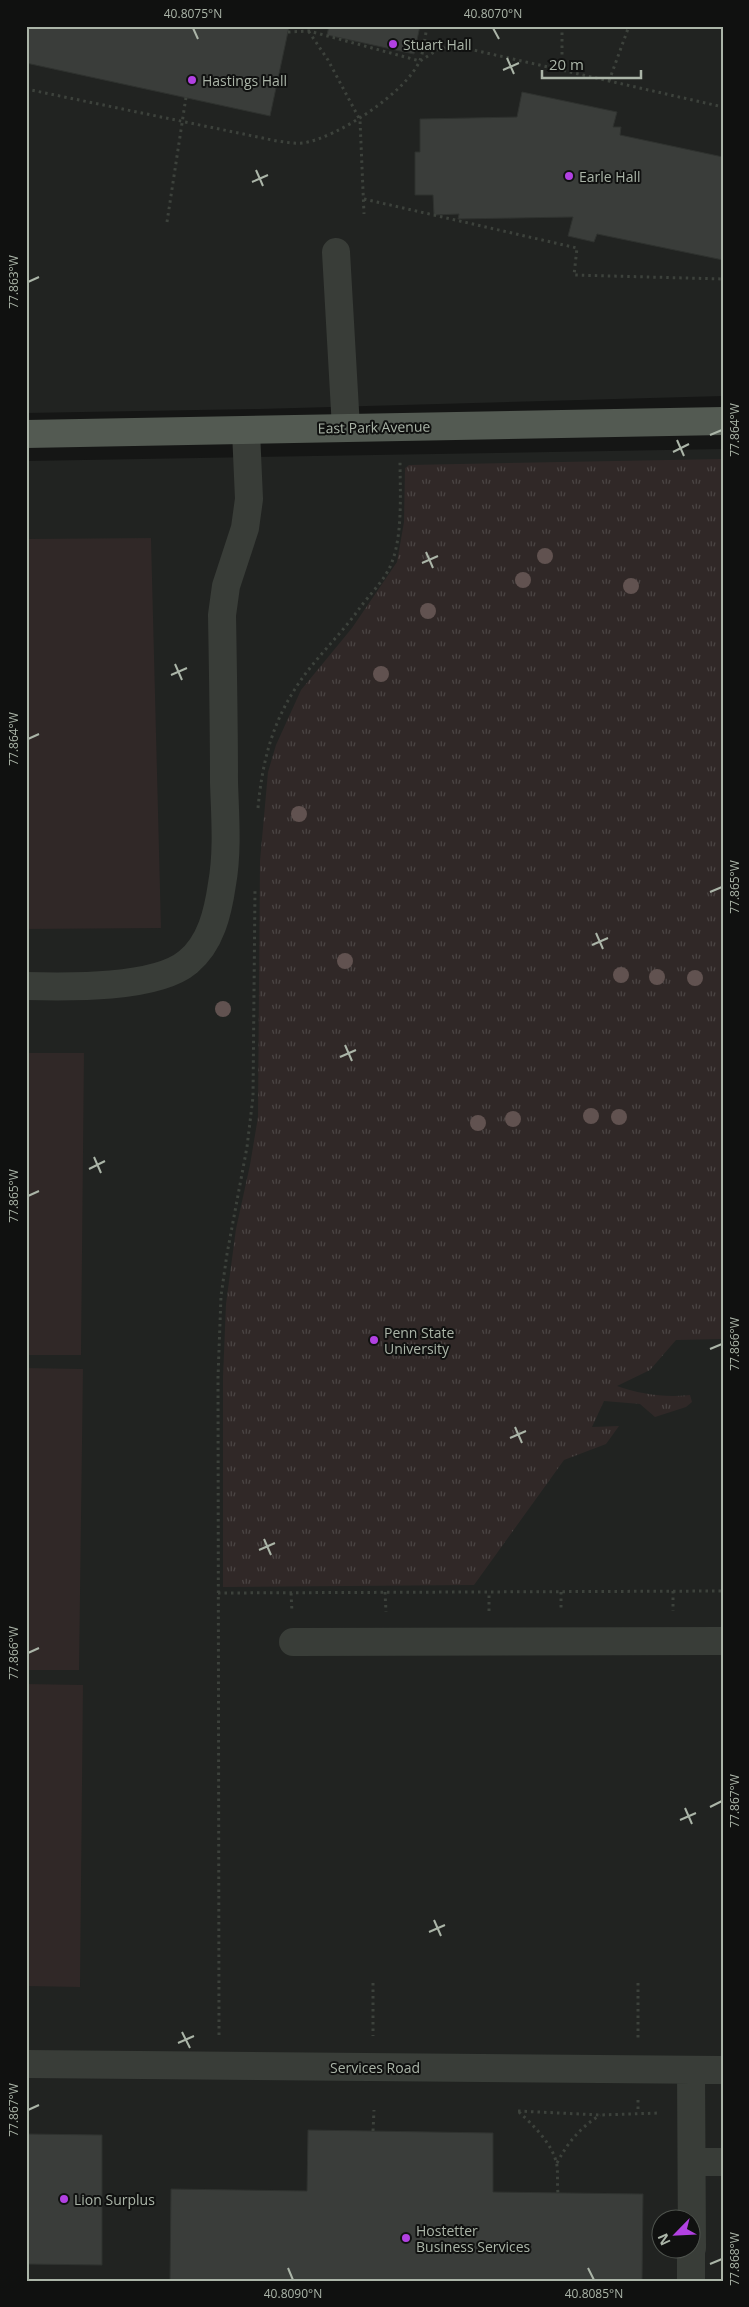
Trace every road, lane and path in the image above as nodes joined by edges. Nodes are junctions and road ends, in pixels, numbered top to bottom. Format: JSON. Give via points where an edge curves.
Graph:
{"nodes":[{"id":1,"x":305,"y":26,"type":"edge"},
{"id":2,"x":427,"y":26,"type":"edge"},
{"id":3,"x":562,"y":26,"type":"edge"},
{"id":4,"x":629,"y":26,"type":"edge"},
{"id":5,"x":309,"y":31,"type":"junction"},
{"id":6,"x":288,"y":32,"type":"dead end"},
{"id":7,"x":420,"y":61,"type":"junction"},
{"id":8,"x":562,"y":69,"type":"junction"},
{"id":9,"x":609,"y":80,"type":"junction"},
{"id":10,"x":26,"y":88,"type":"edge"},
{"id":11,"x":186,"y":98,"type":"dead end"},
{"id":12,"x":723,"y":106,"type":"edge"},
{"id":13,"x":360,"y":120,"type":"junction"},
{"id":14,"x":183,"y":121,"type":"junction"},
{"id":15,"x":364,"y":199,"type":"junction"},
{"id":16,"x":364,"y":214,"type":"dead end"},
{"id":17,"x":167,"y":222,"type":"dead end"},
{"id":18,"x":336,"y":252,"type":"dead end"},
{"id":19,"x":723,"y":279,"type":"edge"},
{"id":20,"x":723,"y":421,"type":"edge"},
{"id":21,"x":346,"y":428,"type":"junction"},
{"id":22,"x":246,"y":431,"type":"junction"},
{"id":23,"x":26,"y":434,"type":"edge"},
{"id":24,"x":400,"y":460,"type":"dead end"},
{"id":25,"x":258,"y":814,"type":"dead end"},
{"id":26,"x":255,"y":886,"type":"dead end"},
{"id":27,"x":26,"y":986,"type":"edge"},
{"id":28,"x":723,"y":1591,"type":"edge"},
{"id":29,"x":218,"y":1593,"type":"junction"},
{"id":30,"x":723,"y":1641,"type":"edge"},
{"id":31,"x":293,"y":1642,"type":"dead end"},
{"id":32,"x":373,"y":1983,"type":"dead end"},
{"id":33,"x":638,"y":1983,"type":"dead end"},
{"id":34,"x":373,"y":2033,"type":"dead end"},
{"id":35,"x":638,"y":2042,"type":"dead end"},
{"id":36,"x":219,"y":2045,"type":"dead end"},
{"id":37,"x":26,"y":2064,"type":"edge"},
{"id":38,"x":691,"y":2070,"type":"junction"},
{"id":39,"x":723,"y":2070,"type":"edge"},
{"id":40,"x":638,"y":2094,"type":"dead end"},
{"id":41,"x":374,"y":2110,"type":"dead end"},
{"id":42,"x":638,"y":2112,"type":"junction"},
{"id":43,"x":691,"y":2114,"type":"junction"},
{"id":44,"x":600,"y":2115,"type":"junction"},
{"id":45,"x":373,"y":2131,"type":"dead end"},
{"id":46,"x":692,"y":2162,"type":"junction"},
{"id":47,"x":723,"y":2162,"type":"edge"},
{"id":48,"x":557,"y":2164,"type":"junction"},
{"id":49,"x":558,"y":2193,"type":"dead end"},
{"id":50,"x":692,"y":2210,"type":"edge"},
{"id":51,"x":692,"y":2260,"type":"edge"},
{"id":52,"x":691,"y":2281,"type":"edge"}],
"edges":[{"from":1,"to":5,"type":"path"},
{"from":2,"to":7,"type":"path"},
{"from":3,"to":8,"type":"path"},
{"from":4,"to":9,"type":"path"},
{"from":5,"to":6,"type":"path"},
{"from":5,"to":7,"type":"path"},
{"from":5,"to":13,"type":"path"},
{"from":7,"to":8,"type":"path","via":[[439,49],[456,46]]},
{"from":7,"to":13,"type":"path","via":[[376,109]]},
{"from":8,"to":9,"type":"path"},
{"from":9,"to":12,"type":"path"},
{"from":10,"to":14,"type":"path"},
{"from":11,"to":14,"type":"path"},
{"from":13,"to":14,"type":"path","via":[[318,138],[294,144]]},
{"from":13,"to":15,"type":"path"},
{"from":14,"to":17,"type":"path"},
{"from":15,"to":16,"type":"path"},
{"from":15,"to":19,"type":"path","via":[[578,248],[574,275]]},
{"from":18,"to":21,"type":"street"},
{"from":20,"to":21,"type":"main road","name":"East Park Avenue"},
{"from":21,"to":22,"type":"main road","name":"East Park Avenue"},
{"from":22,"to":23,"type":"main road","name":"East Park Avenue"},
{"from":22,"to":27,"type":"street","via":[[249,499],[245,528],[226,586],[222,615],[223,882],[208,938],[189,962],[165,976],[138,982]]},
{"from":24,"to":25,"type":"path","via":[[399,522],[392,562],[342,633],[294,690],[262,767]]},
{"from":26,"to":29,"type":"path","via":[[253,1097],[221,1296]]},
{"from":28,"to":29,"type":"path"},
{"from":29,"to":36,"type":"path"},
{"from":30,"to":31,"type":"street"},
{"from":32,"to":34,"type":"path"},
{"from":33,"to":35,"type":"path"},
{"from":37,"to":38,"type":"street","name":"Services Road"},
{"from":38,"to":39,"type":"street","name":"Services Road"},
{"from":38,"to":43,"type":"street"},
{"from":40,"to":42,"type":"path"},
{"from":41,"to":45,"type":"path"},
{"from":42,"to":43,"type":"path"},
{"from":42,"to":44,"type":"path"},
{"from":43,"to":46,"type":"street"},
{"from":44,"to":48,"type":"path","via":[[582,2127],[568,2143]]},
{"from":44,"to":48,"type":"path","via":[[518,2111],[533,2124]]},
{"from":46,"to":47,"type":"street"},
{"from":46,"to":50,"type":"street"},
{"from":48,"to":49,"type":"path"},
{"from":51,"to":52,"type":"street"}]}
